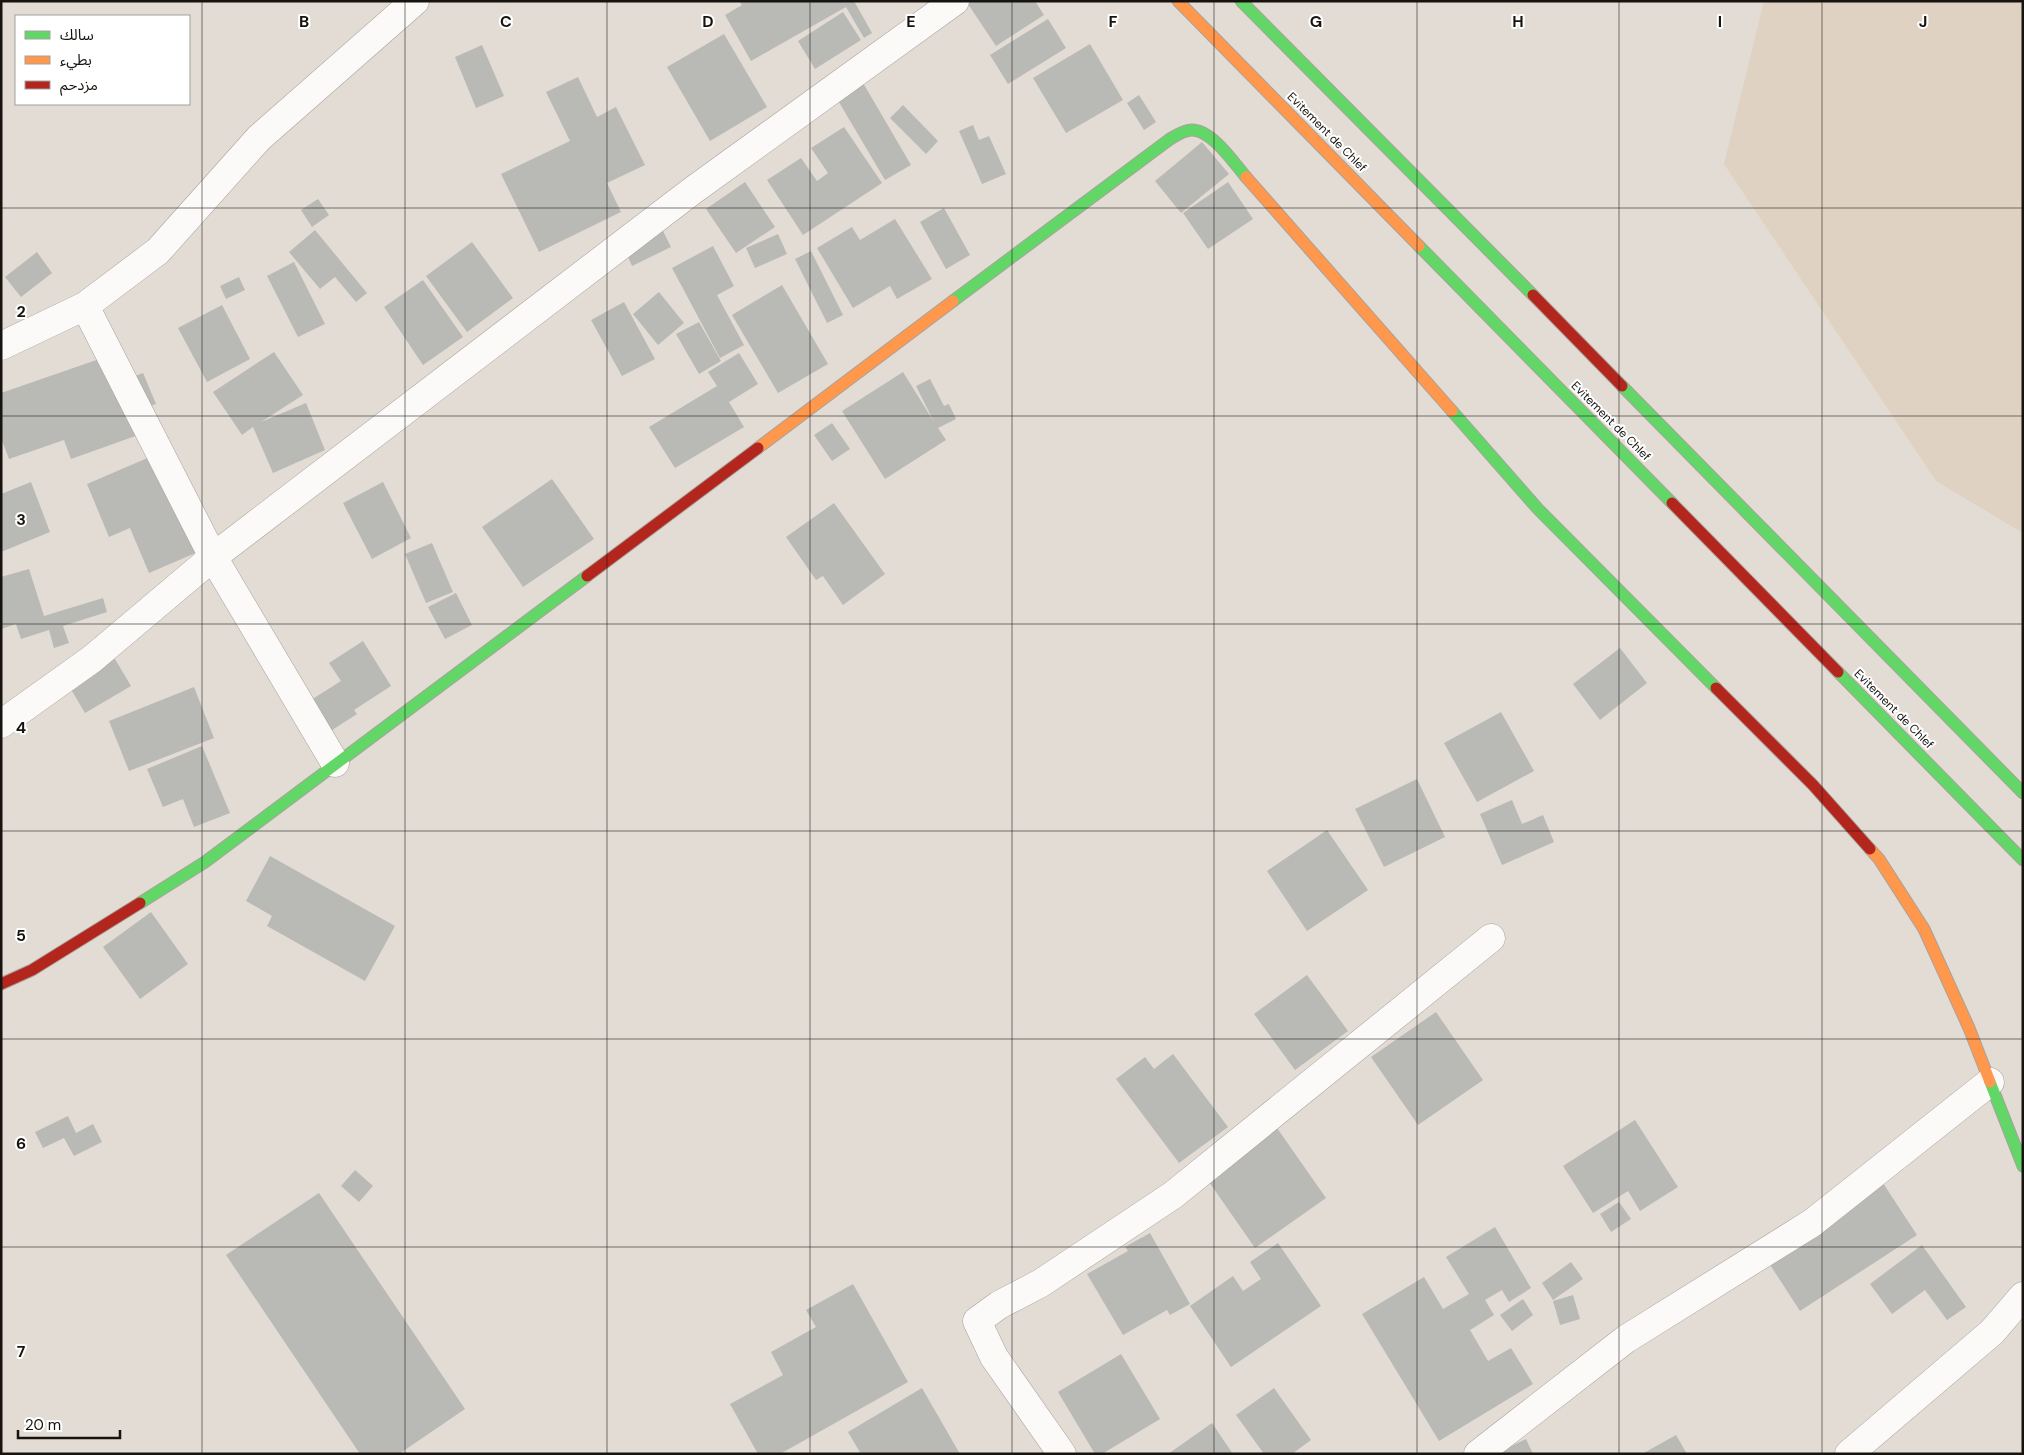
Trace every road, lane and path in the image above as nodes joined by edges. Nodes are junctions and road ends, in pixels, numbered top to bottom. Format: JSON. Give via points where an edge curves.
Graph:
{"nodes":[{"id":1,"x":415,"y":1,"type":"edge"},
{"id":2,"x":955,"y":1,"type":"edge"},
{"id":3,"x":1178,"y":1,"type":"edge"},
{"id":4,"x":1241,"y":1,"type":"edge"},
{"id":5,"x":85,"y":306,"type":"junction"},
{"id":6,"x":1,"y":346,"type":"edge"},
{"id":7,"x":213,"y":557,"type":"junction"},
{"id":8,"x":1,"y":724,"type":"edge"},
{"id":9,"x":335,"y":763,"type":"junction"},
{"id":10,"x":2023,"y":793,"type":"edge"},
{"id":11,"x":2023,"y":860,"type":"edge"},
{"id":12,"x":1491,"y":938,"type":"dead end"},
{"id":13,"x":1,"y":984,"type":"edge"},
{"id":14,"x":1990,"y":1082,"type":"junction"},
{"id":15,"x":2023,"y":1166,"type":"edge"},
{"id":16,"x":2023,"y":1296,"type":"edge"},
{"id":17,"x":1062,"y":1454,"type":"edge"},
{"id":18,"x":1478,"y":1454,"type":"edge"},
{"id":19,"x":1849,"y":1454,"type":"edge"}],
"edges":[{"from":1,"to":5,"type":"street","via":[[259,138],[158,250]]},
{"from":2,"to":7,"type":"street","via":[[692,191]]},
{"from":3,"to":11,"type":"main road","name":"Evitement de Chlef"},
{"from":4,"to":10,"type":"main road"},
{"from":5,"to":6,"type":"street"},
{"from":5,"to":7,"type":"street"},
{"from":7,"to":8,"type":"street","via":[[92,659]]},
{"from":7,"to":9,"type":"street"},
{"from":9,"to":13,"type":"main road","via":[[205,862],[32,970]]},
{"from":9,"to":14,"type":"main road","via":[[1170,139],[1187,130],[1198,130],[1212,138],[1538,508],[1813,785],[1879,859],[1924,929],[1970,1028]]},
{"from":12,"to":17,"type":"street","via":[[1173,1195],[1041,1283],[999,1305],[978,1322],[994,1357]]},
{"from":14,"to":15,"type":"main road"},
{"from":14,"to":18,"type":"street","via":[[1812,1224],[1626,1339]]},
{"from":16,"to":19,"type":"street","via":[[1992,1332]]}]}
